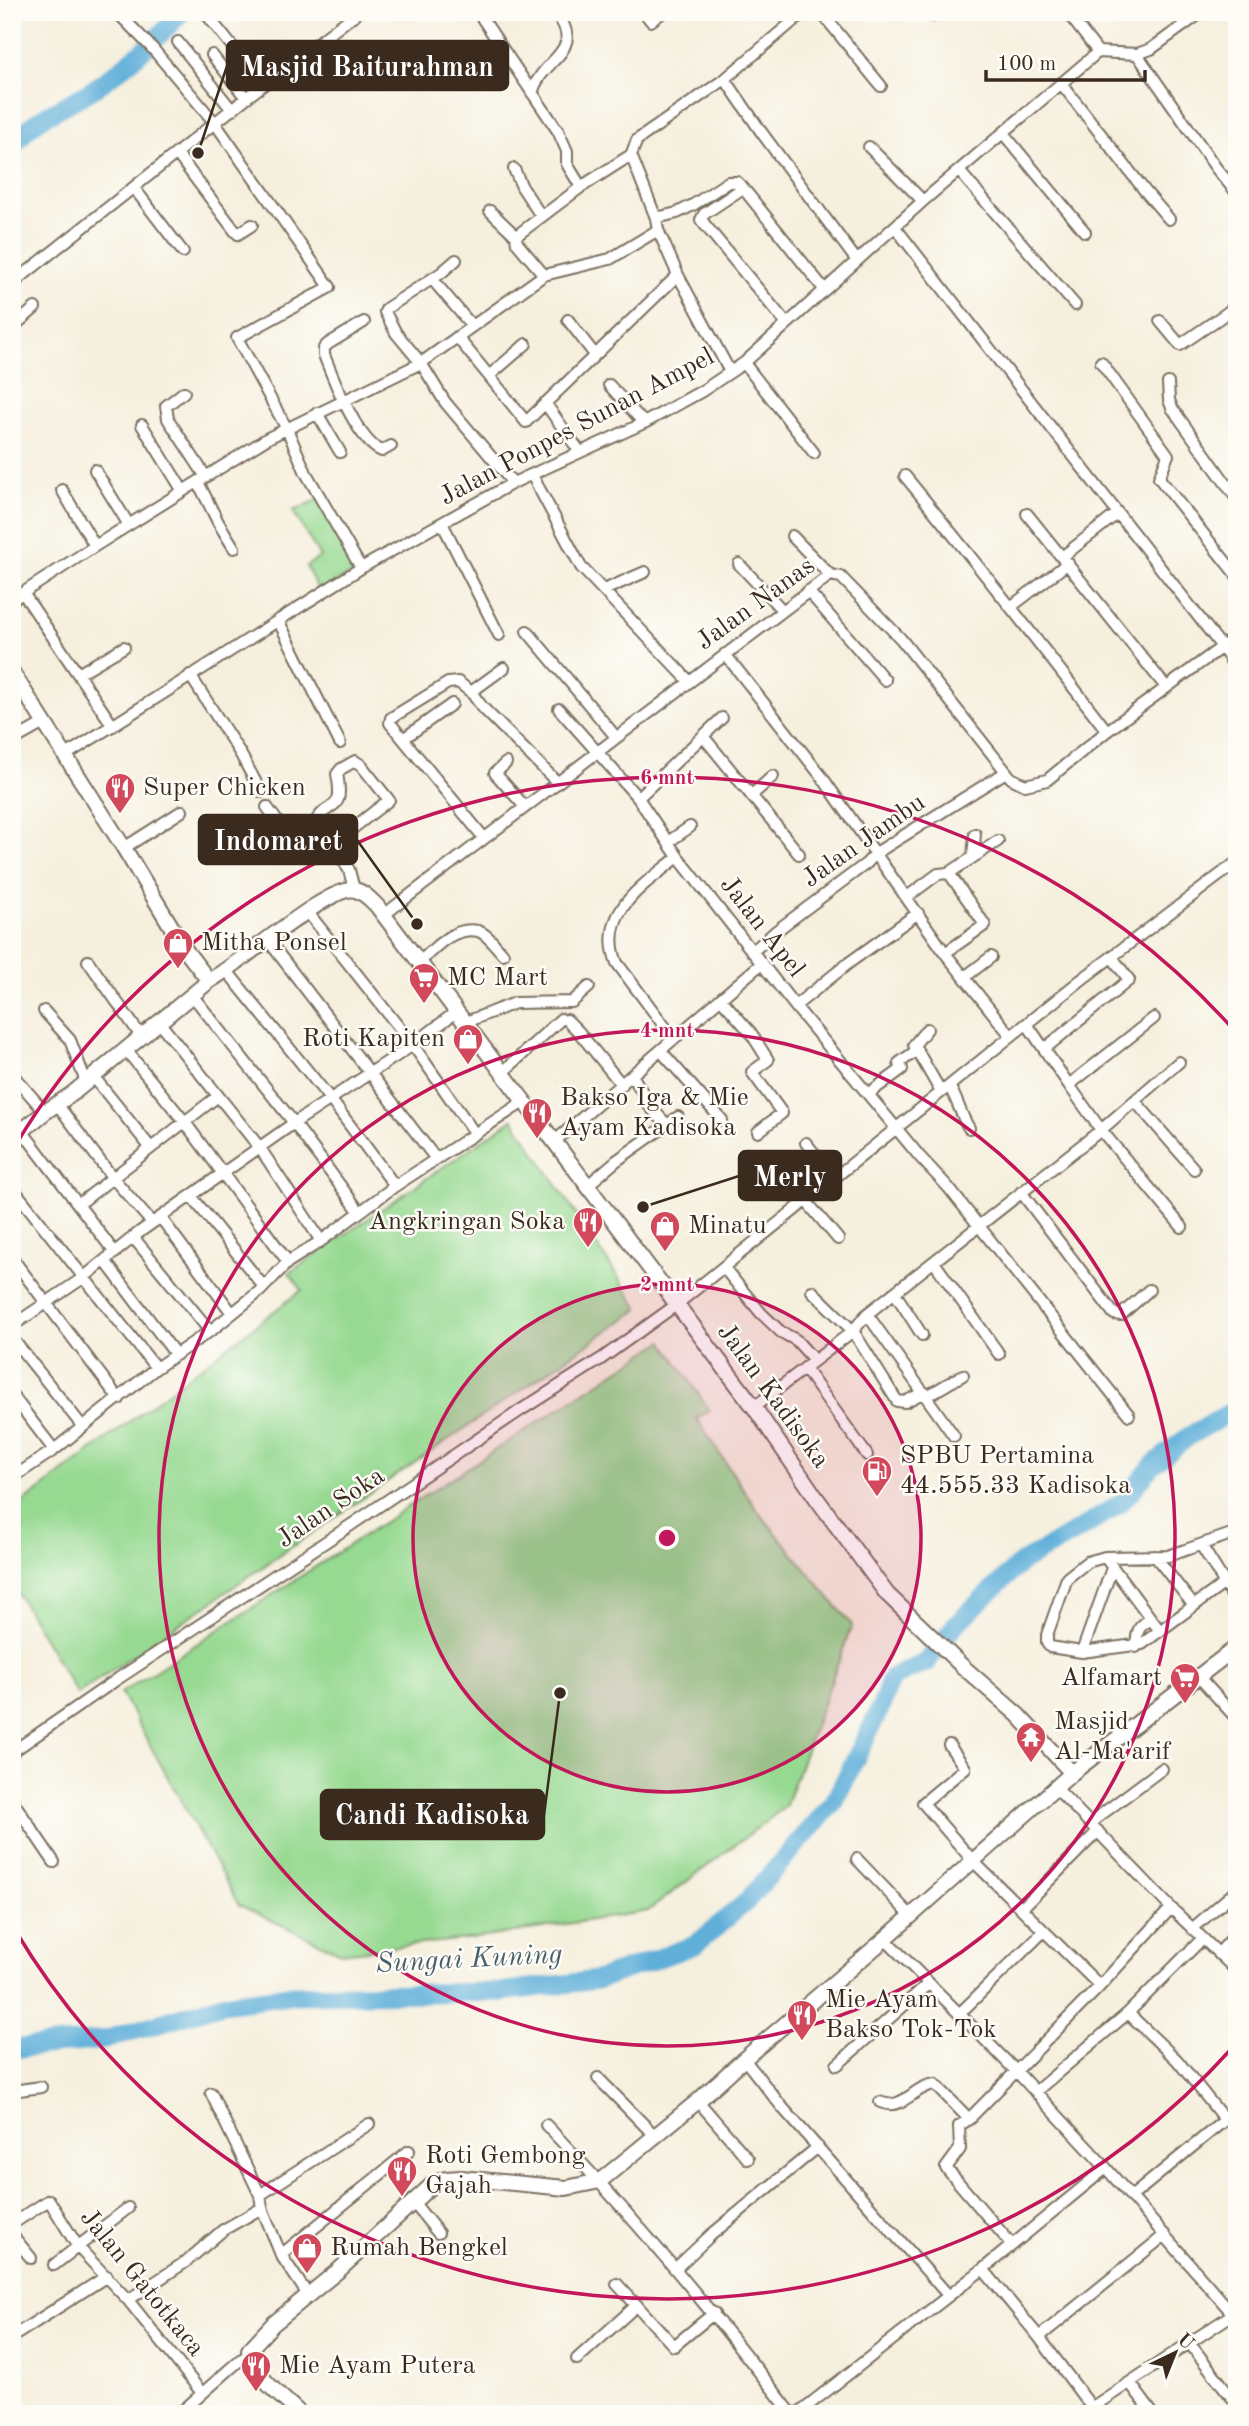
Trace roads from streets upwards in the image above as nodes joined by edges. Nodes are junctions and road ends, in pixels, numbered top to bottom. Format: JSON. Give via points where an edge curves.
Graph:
{"nodes":[{"id":1,"x":117,"y":12,"type":"edge"},
{"id":2,"x":358,"y":12,"type":"edge"},
{"id":3,"x":478,"y":12,"type":"edge"},
{"id":4,"x":555,"y":12,"type":"edge"},
{"id":5,"x":645,"y":12,"type":"edge"},
{"id":6,"x":663,"y":12,"type":"edge"},
{"id":7,"x":804,"y":12,"type":"edge"},
{"id":8,"x":821,"y":12,"type":"edge"},
{"id":9,"x":1067,"y":12,"type":"edge"},
{"id":10,"x":1202,"y":12,"type":"edge"},
{"id":11,"x":207,"y":15,"type":"dead end"},
{"id":12,"x":178,"y":42,"type":"dead end"},
{"id":13,"x":1098,"y":52,"type":"junction"},
{"id":14,"x":1137,"y":54,"type":"junction"},
{"id":15,"x":212,"y":55,"type":"dead end"},
{"id":16,"x":724,"y":79,"type":"junction"},
{"id":17,"x":1062,"y":83,"type":"junction"},
{"id":18,"x":263,"y":85,"type":"junction"},
{"id":19,"x":881,"y":86,"type":"dead end"},
{"id":20,"x":532,"y":93,"type":"junction"},
{"id":21,"x":246,"y":98,"type":"junction"},
{"id":22,"x":232,"y":110,"type":"junction"},
{"id":23,"x":215,"y":123,"type":"junction"},
{"id":24,"x":1003,"y":133,"type":"junction"},
{"id":25,"x":869,"y":147,"type":"dead end"},
{"id":26,"x":177,"y":153,"type":"junction"},
{"id":27,"x":631,"y":155,"type":"junction"},
{"id":28,"x":514,"y":169,"type":"dead end"},
{"id":29,"x":960,"y":172,"type":"junction"},
{"id":30,"x":581,"y":187,"type":"junction"},
{"id":31,"x":134,"y":188,"type":"junction"},
{"id":32,"x":743,"y":188,"type":"junction"},
{"id":33,"x":1237,"y":193,"type":"edge"},
{"id":34,"x":923,"y":201,"type":"junction"},
{"id":35,"x":490,"y":212,"type":"dead end"},
{"id":36,"x":541,"y":216,"type":"junction"},
{"id":37,"x":656,"y":218,"type":"junction"},
{"id":38,"x":1169,"y":219,"type":"dead end"},
{"id":39,"x":252,"y":225,"type":"dead end"},
{"id":40,"x":895,"y":227,"type":"junction"},
{"id":41,"x":658,"y":230,"type":"junction"},
{"id":42,"x":1085,"y":232,"type":"dead end"},
{"id":43,"x":516,"y":236,"type":"junction"},
{"id":44,"x":183,"y":252,"type":"dead end"},
{"id":45,"x":456,"y":260,"type":"dead end"},
{"id":46,"x":857,"y":261,"type":"junction"},
{"id":47,"x":544,"y":275,"type":"junction"},
{"id":48,"x":678,"y":275,"type":"junction"},
{"id":49,"x":432,"y":279,"type":"junction"},
{"id":50,"x":12,"y":284,"type":"edge"},
{"id":51,"x":824,"y":289,"type":"junction"},
{"id":52,"x":1075,"y":305,"type":"dead end"},
{"id":53,"x":1237,"y":306,"type":"edge"},
{"id":54,"x":34,"y":308,"type":"dead end"},
{"id":55,"x":568,"y":320,"type":"dead end"},
{"id":56,"x":1160,"y":321,"type":"dead end"},
{"id":57,"x":363,"y":322,"type":"dead end"},
{"id":58,"x":786,"y":323,"type":"junction"},
{"id":59,"x":472,"y":326,"type":"junction"},
{"id":60,"x":12,"y":328,"type":"edge"},
{"id":61,"x":457,"y":337,"type":"junction"},
{"id":62,"x":526,"y":344,"type":"dead end"},
{"id":63,"x":595,"y":355,"type":"junction"},
{"id":64,"x":1101,"y":362,"type":"dead end"},
{"id":65,"x":421,"y":363,"type":"junction"},
{"id":66,"x":744,"y":363,"type":"junction"},
{"id":67,"x":730,"y":372,"type":"junction"},
{"id":68,"x":489,"y":376,"type":"junction"},
{"id":69,"x":1168,"y":383,"type":"dead end"},
{"id":70,"x":609,"y":385,"type":"dead end"},
{"id":71,"x":184,"y":392,"type":"dead end"},
{"id":72,"x":342,"y":400,"type":"junction"},
{"id":73,"x":544,"y":403,"type":"junction"},
{"id":74,"x":317,"y":412,"type":"junction"},
{"id":75,"x":644,"y":423,"type":"junction"},
{"id":76,"x":142,"y":425,"type":"dead end"},
{"id":77,"x":286,"y":429,"type":"junction"},
{"id":78,"x":391,"y":446,"type":"dead end"},
{"id":79,"x":341,"y":452,"type":"dead end"},
{"id":80,"x":580,"y":452,"type":"junction"},
{"id":81,"x":814,"y":453,"type":"dead end"},
{"id":82,"x":95,"y":470,"type":"dead end"},
{"id":83,"x":532,"y":475,"type":"junction"},
{"id":84,"x":905,"y":476,"type":"dead end"},
{"id":85,"x":202,"y":479,"type":"junction"},
{"id":86,"x":513,"y":483,"type":"junction"},
{"id":87,"x":62,"y":491,"type":"dead end"},
{"id":88,"x":184,"y":491,"type":"junction"},
{"id":89,"x":1237,"y":499,"type":"edge"},
{"id":90,"x":1118,"y":513,"type":"junction"},
{"id":91,"x":1027,"y":514,"type":"dead end"},
{"id":92,"x":442,"y":523,"type":"junction"},
{"id":93,"x":129,"y":525,"type":"junction"},
{"id":94,"x":792,"y":536,"type":"dead end"},
{"id":95,"x":94,"y":546,"type":"junction"},
{"id":96,"x":234,"y":548,"type":"dead end"},
{"id":97,"x":1065,"y":560,"type":"junction"},
{"id":98,"x":739,"y":564,"type":"dead end"},
{"id":99,"x":362,"y":568,"type":"junction"},
{"id":100,"x":645,"y":572,"type":"dead end"},
{"id":101,"x":831,"y":575,"type":"junction"},
{"id":102,"x":1237,"y":576,"type":"edge"},
{"id":103,"x":604,"y":590,"type":"junction"},
{"id":104,"x":808,"y":591,"type":"junction"},
{"id":105,"x":23,"y":593,"type":"junction"},
{"id":106,"x":12,"y":600,"type":"edge"},
{"id":107,"x":1012,"y":606,"type":"junction"},
{"id":108,"x":782,"y":610,"type":"junction"},
{"id":109,"x":278,"y":620,"type":"junction"},
{"id":110,"x":527,"y":631,"type":"dead end"},
{"id":111,"x":499,"y":635,"type":"dead end"},
{"id":112,"x":1237,"y":636,"type":"edge"},
{"id":113,"x":124,"y":647,"type":"dead end"},
{"id":114,"x":1222,"y":648,"type":"junction"},
{"id":115,"x":725,"y":653,"type":"junction"},
{"id":116,"x":504,"y":668,"type":"dead end"},
{"id":117,"x":1237,"y":670,"type":"edge"},
{"id":118,"x":12,"y":672,"type":"edge"},
{"id":119,"x":78,"y":674,"type":"junction"},
{"id":120,"x":190,"y":675,"type":"junction"},
{"id":121,"x":885,"y":680,"type":"dead end"},
{"id":122,"x":689,"y":681,"type":"junction"},
{"id":123,"x":1166,"y":687,"type":"junction"},
{"id":124,"x":471,"y":692,"type":"junction"},
{"id":125,"x":452,"y":704,"type":"dead end"},
{"id":126,"x":559,"y":709,"type":"dead end"},
{"id":127,"x":722,"y":718,"type":"dead end"},
{"id":128,"x":44,"y":723,"type":"junction"},
{"id":129,"x":113,"y":726,"type":"junction"},
{"id":130,"x":1107,"y":731,"type":"junction"},
{"id":131,"x":703,"y":736,"type":"junction"},
{"id":132,"x":615,"y":737,"type":"junction"},
{"id":133,"x":403,"y":739,"type":"junction"},
{"id":134,"x":12,"y":741,"type":"edge"},
{"id":135,"x":340,"y":743,"type":"dead end"},
{"id":136,"x":597,"y":752,"type":"junction"},
{"id":137,"x":66,"y":755,"type":"junction"},
{"id":138,"x":506,"y":762,"type":"dead end"},
{"id":139,"x":1006,"y":772,"type":"junction"},
{"id":140,"x":773,"y":776,"type":"dead end"},
{"id":141,"x":557,"y":782,"type":"junction"},
{"id":142,"x":261,"y":792,"type":"dead end"},
{"id":143,"x":752,"y":795,"type":"junction"},
{"id":144,"x":638,"y":798,"type":"junction"},
{"id":145,"x":267,"y":807,"type":"dead end"},
{"id":146,"x":525,"y":807,"type":"junction"},
{"id":147,"x":182,"y":811,"type":"dead end"},
{"id":148,"x":690,"y":827,"type":"dead end"},
{"id":149,"x":318,"y":828,"type":"junction"},
{"id":150,"x":975,"y":834,"type":"dead end"},
{"id":151,"x":484,"y":838,"type":"junction"},
{"id":152,"x":998,"y":841,"type":"dead end"},
{"id":153,"x":668,"y":842,"type":"junction"},
{"id":154,"x":334,"y":843,"type":"junction"},
{"id":155,"x":124,"y":848,"type":"junction"},
{"id":156,"x":876,"y":853,"type":"junction"},
{"id":157,"x":799,"y":854,"type":"dead end"},
{"id":158,"x":678,"y":857,"type":"junction"},
{"id":159,"x":973,"y":857,"type":"junction"},
{"id":160,"x":1237,"y":862,"type":"edge"},
{"id":161,"x":949,"y":873,"type":"junction"},
{"id":162,"x":354,"y":889,"type":"junction"},
{"id":163,"x":907,"y":897,"type":"junction"},
{"id":164,"x":306,"y":910,"type":"junction"},
{"id":165,"x":918,"y":913,"type":"junction"},
{"id":166,"x":385,"y":914,"type":"junction"},
{"id":167,"x":268,"y":940,"type":"junction"},
{"id":168,"x":752,"y":952,"type":"junction"},
{"id":169,"x":946,"y":953,"type":"junction"},
{"id":170,"x":503,"y":954,"type":"dead end"},
{"id":171,"x":991,"y":957,"type":"dead end"},
{"id":172,"x":1112,"y":957,"type":"junction"},
{"id":173,"x":88,"y":961,"type":"dead end"},
{"id":174,"x":420,"y":961,"type":"junction"},
{"id":175,"x":762,"y":963,"type":"junction"},
{"id":176,"x":227,"y":971,"type":"junction"},
{"id":177,"x":965,"y":977,"type":"junction"},
{"id":178,"x":209,"y":981,"type":"junction"},
{"id":179,"x":589,"y":987,"type":"dead end"},
{"id":180,"x":191,"y":995,"type":"junction"},
{"id":181,"x":721,"y":999,"type":"junction"},
{"id":182,"x":795,"y":1006,"type":"junction"},
{"id":183,"x":44,"y":1011,"type":"dead end"},
{"id":184,"x":461,"y":1016,"type":"junction"},
{"id":185,"x":1154,"y":1018,"type":"dead end"},
{"id":186,"x":159,"y":1022,"type":"junction"},
{"id":187,"x":1027,"y":1024,"type":"junction"},
{"id":188,"x":928,"y":1029,"type":"dead end"},
{"id":189,"x":141,"y":1037,"type":"junction"},
{"id":190,"x":1011,"y":1037,"type":"junction"},
{"id":191,"x":674,"y":1039,"type":"junction"},
{"id":192,"x":413,"y":1045,"type":"junction"},
{"id":193,"x":126,"y":1049,"type":"junction"},
{"id":194,"x":1044,"y":1049,"type":"junction"},
{"id":195,"x":661,"y":1051,"type":"junction"},
{"id":196,"x":916,"y":1051,"type":"junction"},
{"id":197,"x":1179,"y":1062,"type":"dead end"},
{"id":198,"x":503,"y":1072,"type":"junction"},
{"id":199,"x":371,"y":1073,"type":"junction"},
{"id":200,"x":12,"y":1074,"type":"edge"},
{"id":201,"x":632,"y":1075,"type":"junction"},
{"id":202,"x":90,"y":1079,"type":"junction"},
{"id":203,"x":622,"y":1085,"type":"junction"},
{"id":204,"x":1069,"y":1086,"type":"junction"},
{"id":205,"x":945,"y":1088,"type":"junction"},
{"id":206,"x":868,"y":1094,"type":"junction"},
{"id":207,"x":218,"y":1096,"type":"junction"},
{"id":208,"x":331,"y":1100,"type":"junction"},
{"id":209,"x":525,"y":1101,"type":"junction"},
{"id":210,"x":1135,"y":1101,"type":"junction"},
{"id":211,"x":51,"y":1108,"type":"junction"},
{"id":212,"x":678,"y":1117,"type":"dead end"},
{"id":213,"x":722,"y":1120,"type":"dead end"},
{"id":214,"x":184,"y":1121,"type":"junction"},
{"id":215,"x":295,"y":1123,"type":"junction"},
{"id":216,"x":667,"y":1125,"type":"junction"},
{"id":217,"x":895,"y":1128,"type":"junction"},
{"id":218,"x":969,"y":1128,"type":"dead end"},
{"id":219,"x":1101,"y":1130,"type":"junction"},
{"id":220,"x":758,"y":1132,"type":"dead end"},
{"id":221,"x":474,"y":1134,"type":"junction"},
{"id":222,"x":18,"y":1136,"type":"edge"},
{"id":223,"x":555,"y":1141,"type":"junction"},
{"id":224,"x":806,"y":1143,"type":"dead end"},
{"id":225,"x":149,"y":1147,"type":"junction"},
{"id":226,"x":260,"y":1148,"type":"junction"},
{"id":227,"x":436,"y":1159,"type":"junction"},
{"id":228,"x":1194,"y":1169,"type":"dead end"},
{"id":229,"x":225,"y":1174,"type":"junction"},
{"id":230,"x":112,"y":1177,"type":"junction"},
{"id":231,"x":834,"y":1178,"type":"junction"},
{"id":232,"x":588,"y":1185,"type":"junction"},
{"id":233,"x":395,"y":1186,"type":"junction"},
{"id":234,"x":12,"y":1187,"type":"edge"},
{"id":235,"x":1021,"y":1192,"type":"junction"},
{"id":236,"x":192,"y":1197,"type":"junction"},
{"id":237,"x":806,"y":1201,"type":"junction"},
{"id":238,"x":79,"y":1204,"type":"junction"},
{"id":239,"x":359,"y":1212,"type":"junction"},
{"id":240,"x":157,"y":1221,"type":"junction"},
{"id":241,"x":978,"y":1226,"type":"junction"},
{"id":242,"x":1182,"y":1227,"type":"dead end"},
{"id":243,"x":133,"y":1237,"type":"junction"},
{"id":244,"x":838,"y":1239,"type":"dead end"},
{"id":245,"x":321,"y":1241,"type":"junction"},
{"id":246,"x":115,"y":1253,"type":"junction"},
{"id":247,"x":12,"y":1258,"type":"edge"},
{"id":248,"x":105,"y":1261,"type":"junction"},
{"id":249,"x":288,"y":1262,"type":"junction"},
{"id":250,"x":934,"y":1262,"type":"junction"},
{"id":251,"x":724,"y":1268,"type":"junction"},
{"id":252,"x":83,"y":1278,"type":"junction"},
{"id":253,"x":264,"y":1287,"type":"junction"},
{"id":254,"x":812,"y":1290,"type":"dead end"},
{"id":255,"x":1149,"y":1290,"type":"dead end"},
{"id":256,"x":895,"y":1293,"type":"junction"},
{"id":257,"x":45,"y":1304,"type":"junction"},
{"id":258,"x":677,"y":1305,"type":"junction"},
{"id":259,"x":232,"y":1313,"type":"junction"},
{"id":260,"x":867,"y":1314,"type":"junction"},
{"id":261,"x":13,"y":1324,"type":"edge"},
{"id":262,"x":210,"y":1331,"type":"junction"},
{"id":263,"x":853,"y":1331,"type":"junction"},
{"id":264,"x":922,"y":1335,"type":"dead end"},
{"id":265,"x":12,"y":1338,"type":"edge"},
{"id":266,"x":999,"y":1354,"type":"dead end"},
{"id":267,"x":176,"y":1355,"type":"junction"},
{"id":268,"x":814,"y":1360,"type":"junction"},
{"id":269,"x":156,"y":1368,"type":"junction"},
{"id":270,"x":805,"y":1369,"type":"junction"},
{"id":271,"x":962,"y":1375,"type":"dead end"},
{"id":272,"x":926,"y":1394,"type":"junction"},
{"id":273,"x":12,"y":1395,"type":"edge"},
{"id":274,"x":119,"y":1399,"type":"junction"},
{"id":275,"x":754,"y":1407,"type":"junction"},
{"id":276,"x":1129,"y":1415,"type":"dead end"},
{"id":277,"x":83,"y":1427,"type":"junction"},
{"id":278,"x":954,"y":1436,"type":"dead end"},
{"id":279,"x":54,"y":1450,"type":"junction"},
{"id":280,"x":867,"y":1455,"type":"dead end"},
{"id":281,"x":12,"y":1478,"type":"edge"},
{"id":282,"x":1237,"y":1532,"type":"edge"},
{"id":283,"x":1201,"y":1545,"type":"junction"},
{"id":284,"x":1155,"y":1556,"type":"junction"},
{"id":285,"x":1105,"y":1557,"type":"junction"},
{"id":286,"x":1112,"y":1568,"type":"junction"},
{"id":287,"x":1237,"y":1574,"type":"edge"},
{"id":288,"x":1224,"y":1584,"type":"junction"},
{"id":289,"x":1237,"y":1603,"type":"edge"},
{"id":290,"x":1194,"y":1606,"type":"junction"},
{"id":291,"x":1151,"y":1620,"type":"junction"},
{"id":292,"x":1160,"y":1631,"type":"junction"},
{"id":293,"x":1136,"y":1647,"type":"junction"},
{"id":294,"x":1237,"y":1647,"type":"edge"},
{"id":295,"x":1082,"y":1652,"type":"junction"},
{"id":296,"x":1199,"y":1676,"type":"junction"},
{"id":297,"x":1237,"y":1718,"type":"edge"},
{"id":298,"x":949,"y":1745,"type":"dead end"},
{"id":299,"x":12,"y":1752,"type":"edge"},
{"id":300,"x":1162,"y":1769,"type":"dead end"},
{"id":301,"x":1072,"y":1773,"type":"junction"},
{"id":302,"x":1056,"y":1788,"type":"junction"},
{"id":303,"x":12,"y":1800,"type":"edge"},
{"id":304,"x":1094,"y":1827,"type":"junction"},
{"id":305,"x":857,"y":1859,"type":"dead end"},
{"id":306,"x":973,"y":1861,"type":"junction"},
{"id":307,"x":54,"y":1862,"type":"dead end"},
{"id":308,"x":1237,"y":1890,"type":"edge"},
{"id":309,"x":1022,"y":1908,"type":"junction"},
{"id":310,"x":1171,"y":1908,"type":"junction"},
{"id":311,"x":911,"y":1916,"type":"junction"},
{"id":312,"x":1192,"y":1929,"type":"junction"},
{"id":313,"x":1044,"y":1931,"type":"junction"},
{"id":314,"x":1237,"y":1933,"type":"edge"},
{"id":315,"x":885,"y":1939,"type":"junction"},
{"id":316,"x":1202,"y":1939,"type":"junction"},
{"id":317,"x":1218,"y":1954,"type":"junction"},
{"id":318,"x":1237,"y":1971,"type":"edge"},
{"id":319,"x":929,"y":1983,"type":"junction"},
{"id":320,"x":1100,"y":1986,"type":"junction"},
{"id":321,"x":1128,"y":2013,"type":"junction"},
{"id":322,"x":959,"y":2014,"type":"junction"},
{"id":323,"x":744,"y":2059,"type":"junction"},
{"id":324,"x":837,"y":2065,"type":"dead end"},
{"id":325,"x":1017,"y":2072,"type":"junction"},
{"id":326,"x":598,"y":2078,"type":"dead end"},
{"id":327,"x":41,"y":2087,"type":"dead end"},
{"id":328,"x":12,"y":2091,"type":"edge"},
{"id":329,"x":1035,"y":2092,"type":"junction"},
{"id":330,"x":211,"y":2093,"type":"dead end"},
{"id":331,"x":698,"y":2101,"type":"junction"},
{"id":332,"x":880,"y":2102,"type":"dead end"},
{"id":333,"x":1237,"y":2110,"type":"edge"},
{"id":334,"x":969,"y":2119,"type":"junction"},
{"id":335,"x":1225,"y":2120,"type":"junction"},
{"id":336,"x":369,"y":2124,"type":"dead end"},
{"id":337,"x":546,"y":2125,"type":"dead end"},
{"id":338,"x":655,"y":2136,"type":"junction"},
{"id":339,"x":818,"y":2147,"type":"junction"},
{"id":340,"x":409,"y":2151,"type":"dead end"},
{"id":341,"x":748,"y":2159,"type":"dead end"},
{"id":342,"x":1106,"y":2168,"type":"junction"},
{"id":343,"x":600,"y":2181,"type":"junction"},
{"id":344,"x":260,"y":2195,"type":"junction"},
{"id":345,"x":1131,"y":2197,"type":"junction"},
{"id":346,"x":413,"y":2202,"type":"junction"},
{"id":347,"x":128,"y":2208,"type":"dead end"},
{"id":348,"x":262,"y":2208,"type":"junction"},
{"id":349,"x":12,"y":2224,"type":"edge"},
{"id":350,"x":438,"y":2233,"type":"dead end"},
{"id":351,"x":12,"y":2235,"type":"edge"},
{"id":352,"x":1166,"y":2235,"type":"junction"},
{"id":353,"x":1012,"y":2245,"type":"junction"},
{"id":354,"x":78,"y":2247,"type":"junction"},
{"id":355,"x":281,"y":2255,"type":"junction"},
{"id":356,"x":31,"y":2258,"type":"dead end"},
{"id":357,"x":54,"y":2265,"type":"dead end"},
{"id":358,"x":676,"y":2268,"type":"junction"},
{"id":359,"x":983,"y":2269,"type":"junction"},
{"id":360,"x":107,"y":2276,"type":"junction"},
{"id":361,"x":617,"y":2284,"type":"dead end"},
{"id":362,"x":308,"y":2295,"type":"junction"},
{"id":363,"x":948,"y":2295,"type":"junction"},
{"id":364,"x":128,"y":2300,"type":"junction"},
{"id":365,"x":638,"y":2305,"type":"junction"},
{"id":366,"x":714,"y":2313,"type":"junction"},
{"id":367,"x":1236,"y":2314,"type":"edge"},
{"id":368,"x":12,"y":2337,"type":"edge"},
{"id":369,"x":1040,"y":2337,"type":"junction"},
{"id":370,"x":1190,"y":2344,"type":"junction"},
{"id":371,"x":250,"y":2355,"type":"junction"},
{"id":372,"x":577,"y":2359,"type":"dead end"},
{"id":373,"x":1130,"y":2383,"type":"junction"},
{"id":374,"x":202,"y":2393,"type":"junction"},
{"id":375,"x":1237,"y":2404,"type":"edge"},
{"id":376,"x":1087,"y":2411,"type":"edge"},
{"id":377,"x":179,"y":2414,"type":"edge"},
{"id":378,"x":300,"y":2414,"type":"edge"},
{"id":379,"x":792,"y":2414,"type":"edge"},
{"id":380,"x":797,"y":2414,"type":"edge"},
{"id":381,"x":1153,"y":2414,"type":"edge"}],
"edges":[{"from":1,"to":23,"type":"street"},
{"from":2,"to":18,"type":"street"},
{"from":3,"to":20,"type":"street"},
{"from":4,"to":20,"type":"street","via":[[569,36],[567,44],[535,80]]},
{"from":5,"to":6,"type":"street","via":[[651,21]]},
{"from":7,"to":16,"type":"street"},
{"from":8,"to":19,"type":"street"},
{"from":9,"to":13,"type":"street"},
{"from":10,"to":14,"type":"street"},
{"from":11,"to":18,"type":"street"},
{"from":12,"to":22,"type":"street"},
{"from":13,"to":14,"type":"street"},
{"from":13,"to":17,"type":"street","name":"Jalan Ponpes Sunan Ampel"},
{"from":14,"to":33,"type":"street"},
{"from":15,"to":21,"type":"street"},
{"from":16,"to":27,"type":"street","via":[[637,140]]},
{"from":16,"to":46,"type":"street"},
{"from":17,"to":24,"type":"street","name":"Jalan Ponpes Sunan Ampel"},
{"from":17,"to":38,"type":"street"},
{"from":18,"to":21,"type":"street"},
{"from":20,"to":30,"type":"street","via":[[558,131],[567,164]]},
{"from":21,"to":22,"type":"street"},
{"from":22,"to":23,"type":"street"},
{"from":23,"to":26,"type":"street"},
{"from":23,"to":77,"type":"street","via":[[330,287],[237,337]]},
{"from":24,"to":29,"type":"street","name":"Jalan Ponpes Sunan Ampel"},
{"from":24,"to":42,"type":"street"},
{"from":25,"to":34,"type":"street"},
{"from":26,"to":31,"type":"street"},
{"from":26,"to":39,"type":"street","via":[[238,234]]},
{"from":27,"to":30,"type":"street"},
{"from":27,"to":37,"type":"street"},
{"from":28,"to":36,"type":"street"},
{"from":29,"to":34,"type":"street","name":"Jalan Ponpes Sunan Ampel"},
{"from":29,"to":52,"type":"street"},
{"from":30,"to":36,"type":"street"},
{"from":31,"to":44,"type":"street"},
{"from":31,"to":50,"type":"street"},
{"from":32,"to":37,"type":"street","via":[[728,182],[677,213]]},
{"from":32,"to":51,"type":"street"},
{"from":32,"to":58,"type":"street","via":[[701,220]]},
{"from":34,"to":40,"type":"street","name":"Jalan Ponpes Sunan Ampel"},
{"from":35,"to":43,"type":"street"},
{"from":36,"to":43,"type":"street"},
{"from":37,"to":41,"type":"street"},
{"from":40,"to":46,"type":"street","name":"Jalan Ponpes Sunan Ampel"},
{"from":40,"to":90,"type":"street"},
{"from":41,"to":47,"type":"street","via":[[610,259]]},
{"from":41,"to":48,"type":"street"},
{"from":43,"to":47,"type":"street"},
{"from":45,"to":49,"type":"street"},
{"from":46,"to":51,"type":"street","name":"Jalan Ponpes Sunan Ampel"},
{"from":47,"to":59,"type":"street"},
{"from":48,"to":63,"type":"street"},
{"from":48,"to":67,"type":"street"},
{"from":49,"to":59,"type":"street"},
{"from":49,"to":65,"type":"street","via":[[385,312]]},
{"from":51,"to":58,"type":"street","name":"Jalan Ponpes Sunan Ampel"},
{"from":53,"to":56,"type":"street","via":[[1180,345]]},
{"from":54,"to":60,"type":"street"},
{"from":55,"to":63,"type":"street"},
{"from":57,"to":72,"type":"street","via":[[324,348]]},
{"from":58,"to":66,"type":"street","name":"Jalan Ponpes Sunan Ampel"},
{"from":59,"to":61,"type":"street"},
{"from":61,"to":65,"type":"street"},
{"from":61,"to":68,"type":"street"},
{"from":62,"to":68,"type":"street"},
{"from":63,"to":73,"type":"street"},
{"from":64,"to":102,"type":"street","via":[[1168,455],[1159,478]]},
{"from":65,"to":72,"type":"street"},
{"from":65,"to":86,"type":"street","via":[[445,402]]},
{"from":66,"to":67,"type":"street","name":"Jalan Ponpes Sunan Ampel"},
{"from":66,"to":81,"type":"street"},
{"from":67,"to":75,"type":"street","name":"Jalan Ponpes Sunan Ampel"},
{"from":68,"to":73,"type":"street","via":[[526,422]]},
{"from":69,"to":89,"type":"street","via":[[1172,408]]},
{"from":70,"to":75,"type":"street"},
{"from":71,"to":85,"type":"street","via":[[166,406],[168,419]]},
{"from":72,"to":74,"type":"street"},
{"from":72,"to":78,"type":"street","via":[[370,444],[382,451]]},
{"from":73,"to":80,"type":"street"},
{"from":74,"to":77,"type":"street"},
{"from":74,"to":79,"type":"street"},
{"from":75,"to":80,"type":"street","name":"Jalan Ponpes Sunan Ampel"},
{"from":76,"to":88,"type":"street"},
{"from":77,"to":85,"type":"street"},
{"from":77,"to":99,"type":"street","via":[[306,473]]},
{"from":80,"to":83,"type":"street","name":"Jalan Ponpes Sunan Ampel"},
{"from":82,"to":93,"type":"street"},
{"from":83,"to":86,"type":"street","name":"Jalan Ponpes Sunan Ampel"},
{"from":83,"to":103,"type":"street","via":[[573,555]]},
{"from":84,"to":107,"type":"street"},
{"from":85,"to":88,"type":"street"},
{"from":85,"to":96,"type":"street","via":[[218,522]]},
{"from":86,"to":92,"type":"street","name":"Jalan Ponpes Sunan Ampel"},
{"from":87,"to":95,"type":"street"},
{"from":88,"to":93,"type":"street"},
{"from":90,"to":97,"type":"street"},
{"from":90,"to":114,"type":"street"},
{"from":91,"to":97,"type":"street"},
{"from":92,"to":99,"type":"street","name":"Jalan Ponpes Sunan Ampel"},
{"from":92,"to":111,"type":"street"},
{"from":93,"to":95,"type":"street"},
{"from":94,"to":101,"type":"street"},
{"from":95,"to":105,"type":"street"},
{"from":97,"to":107,"type":"street"},
{"from":97,"to":123,"type":"street"},
{"from":98,"to":108,"type":"street"},
{"from":99,"to":109,"type":"street","name":"Jalan Ponpes Sunan Ampel"},
{"from":100,"to":103,"type":"street"},
{"from":101,"to":104,"type":"street","name":"Jalan Nanas"},
{"from":101,"to":139,"type":"street","name":"Jalan Nanas","via":[[841,577],[901,639]]},
{"from":103,"to":122,"type":"street"},
{"from":104,"to":108,"type":"street","name":"Jalan Nanas"},
{"from":104,"to":121,"type":"street"},
{"from":105,"to":106,"type":"street"},
{"from":105,"to":119,"type":"street"},
{"from":107,"to":130,"type":"street"},
{"from":108,"to":115,"type":"street","name":"Jalan Nanas"},
{"from":109,"to":120,"type":"street","name":"Jalan Ponpes Sunan Ampel"},
{"from":109,"to":135,"type":"street"},
{"from":110,"to":132,"type":"street"},
{"from":112,"to":114,"type":"street"},
{"from":113,"to":119,"type":"street"},
{"from":114,"to":117,"type":"street"},
{"from":114,"to":123,"type":"street"},
{"from":115,"to":122,"type":"street","name":"Jalan Nanas"},
{"from":115,"to":156,"type":"street"},
{"from":116,"to":124,"type":"street"},
{"from":118,"to":128,"type":"street"},
{"from":119,"to":129,"type":"street"},
{"from":120,"to":129,"type":"street","name":"Jalan Ponpes Sunan Ampel"},
{"from":120,"to":142,"type":"street"},
{"from":122,"to":132,"type":"street","name":"Jalan Nanas"},
{"from":123,"to":130,"type":"street"},
{"from":124,"to":133,"type":"street","via":[[453,681],[391,718],[389,722]]},
{"from":124,"to":141,"type":"street"},
{"from":125,"to":133,"type":"street"},
{"from":126,"to":136,"type":"street","name":"Jalan Apel"},
{"from":127,"to":131,"type":"street"},
{"from":128,"to":134,"type":"street"},
{"from":128,"to":137,"type":"street"},
{"from":129,"to":137,"type":"street","name":"Jalan Ponpes Sunan Ampel"},
{"from":130,"to":139,"type":"street","via":[[1047,780],[1025,785]]},
{"from":131,"to":143,"type":"street"},
{"from":131,"to":144,"type":"street"},
{"from":132,"to":136,"type":"street","name":"Jalan Nanas"},
{"from":133,"to":151,"type":"street"},
{"from":136,"to":141,"type":"street","name":"Jalan Nanas"},
{"from":136,"to":144,"type":"street","name":"Jalan Apel"},
{"from":137,"to":155,"type":"street"},
{"from":138,"to":146,"type":"street","via":[[495,774]]},
{"from":139,"to":156,"type":"street","name":"Jalan Jambu"},
{"from":140,"to":143,"type":"street"},
{"from":141,"to":146,"type":"street","name":"Jalan Nanas"},
{"from":143,"to":157,"type":"street"},
{"from":144,"to":153,"type":"street","name":"Jalan Apel"},
{"from":145,"to":149,"type":"street","via":[[292,843]]},
{"from":146,"to":151,"type":"street","name":"Jalan Nanas"},
{"from":147,"to":155,"type":"street"},
{"from":148,"to":153,"type":"street"},
{"from":149,"to":154,"type":"street"},
{"from":149,"to":154,"type":"street","via":[[317,819],[340,798],[337,774],[355,761],[389,800]]},
{"from":150,"to":159,"type":"street"},
{"from":151,"to":166,"type":"street","name":"Jalan Nanas"},
{"from":152,"to":159,"type":"street"},
{"from":153,"to":158,"type":"street","name":"Jalan Apel"},
{"from":154,"to":162,"type":"street"},
{"from":155,"to":178,"type":"street"},
{"from":156,"to":163,"type":"street"},
{"from":156,"to":168,"type":"street","name":"Jalan Jambu"},
{"from":158,"to":168,"type":"street","name":"Jalan Apel"},
{"from":158,"to":191,"type":"street","via":[[628,898],[618,913],[611,948],[617,963]]},
{"from":159,"to":161,"type":"street"},
{"from":160,"to":172,"type":"street","name":"Jalan Soka"},
{"from":161,"to":163,"type":"street","via":[[938,874]]},
{"from":161,"to":169,"type":"street","via":[[985,925]]},
{"from":162,"to":164,"type":"street"},
{"from":162,"to":166,"type":"street","name":"Jalan Kadisoka"},
{"from":163,"to":165,"type":"street"},
{"from":164,"to":167,"type":"street"},
{"from":164,"to":192,"type":"street"},
{"from":165,"to":169,"type":"street"},
{"from":165,"to":182,"type":"street"},
{"from":166,"to":174,"type":"street","name":"Jalan Kadisoka"},
{"from":167,"to":176,"type":"street"},
{"from":167,"to":199,"type":"street"},
{"from":168,"to":175,"type":"street","name":"Jalan Apel"},
{"from":169,"to":177,"type":"street"},
{"from":170,"to":174,"type":"street","via":[[478,931],[456,933]]},
{"from":171,"to":177,"type":"street"},
{"from":172,"to":187,"type":"street","name":"Jalan Soka"},
{"from":172,"to":194,"type":"street","via":[[1129,980]]},
{"from":173,"to":189,"type":"street"},
{"from":174,"to":184,"type":"street","name":"Jalan Kadisoka"},
{"from":175,"to":181,"type":"street"},
{"from":175,"to":182,"type":"street","name":"Jalan Apel"},
{"from":176,"to":178,"type":"street"},
{"from":176,"to":208,"type":"street"},
{"from":177,"to":190,"type":"street"},
{"from":178,"to":180,"type":"street"},
{"from":179,"to":184,"type":"street","via":[[572,1002],[515,1003]]},
{"from":180,"to":186,"type":"street"},
{"from":180,"to":215,"type":"street"},
{"from":181,"to":191,"type":"street"},
{"from":181,"to":220,"type":"street","via":[[768,1060],[752,1072],[782,1113]]},
{"from":182,"to":206,"type":"street","name":"Jalan Apel"},
{"from":183,"to":202,"type":"street","via":[[70,1040]]},
{"from":184,"to":192,"type":"street"},
{"from":184,"to":198,"type":"street","name":"Jalan Kadisoka"},
{"from":185,"to":204,"type":"street"},
{"from":186,"to":189,"type":"street"},
{"from":186,"to":207,"type":"street"},
{"from":187,"to":190,"type":"street","name":"Jalan Soka"},
{"from":187,"to":194,"type":"street"},
{"from":188,"to":196,"type":"street","via":[[914,1045]]},
{"from":189,"to":193,"type":"street"},
{"from":190,"to":205,"type":"street","name":"Jalan Soka"},
{"from":191,"to":195,"type":"street"},
{"from":192,"to":199,"type":"street"},
{"from":192,"to":221,"type":"street"},
{"from":193,"to":202,"type":"street"},
{"from":193,"to":214,"type":"street"},
{"from":194,"to":204,"type":"street"},
{"from":195,"to":201,"type":"street"},
{"from":195,"to":213,"type":"street"},
{"from":196,"to":205,"type":"street"},
{"from":196,"to":206,"type":"street","via":[[899,1063],[902,1069]]},
{"from":197,"to":210,"type":"street"},
{"from":198,"to":203,"type":"street","via":[[564,1020]]},
{"from":198,"to":209,"type":"street","name":"Jalan Kadisoka"},
{"from":199,"to":208,"type":"street"},
{"from":199,"to":227,"type":"street"},
{"from":200,"to":211,"type":"street"},
{"from":201,"to":203,"type":"street"},
{"from":201,"to":216,"type":"street","via":[[644,1100]]},
{"from":202,"to":211,"type":"street"},
{"from":202,"to":225,"type":"street"},
{"from":203,"to":223,"type":"street"},
{"from":204,"to":219,"type":"street"},
{"from":205,"to":217,"type":"street","name":"Jalan Soka"},
{"from":205,"to":218,"type":"street","via":[[958,1100]]},
{"from":206,"to":217,"type":"street","name":"Jalan Apel"},
{"from":207,"to":214,"type":"street"},
{"from":207,"to":226,"type":"street"},
{"from":208,"to":215,"type":"street"},
{"from":208,"to":233,"type":"street"},
{"from":209,"to":221,"type":"street"},
{"from":209,"to":223,"type":"street","name":"Jalan Kadisoka"},
{"from":210,"to":219,"type":"street"},
{"from":210,"to":228,"type":"street"},
{"from":211,"to":222,"type":"street"},
{"from":211,"to":230,"type":"street"},
{"from":212,"to":216,"type":"street"},
{"from":214,"to":225,"type":"street"},
{"from":214,"to":229,"type":"street"},
{"from":215,"to":226,"type":"street"},
{"from":215,"to":239,"type":"street"},
{"from":216,"to":232,"type":"street"},
{"from":217,"to":231,"type":"street","name":"Jalan Soka"},
{"from":217,"to":241,"type":"street","name":"Jalan Apel"},
{"from":219,"to":235,"type":"street"},
{"from":219,"to":242,"type":"street"},
{"from":221,"to":227,"type":"street"},
{"from":222,"to":238,"type":"street"},
{"from":223,"to":232,"type":"street","name":"Jalan Kadisoka"},
{"from":224,"to":231,"type":"street"},
{"from":225,"to":230,"type":"street"},
{"from":226,"to":229,"type":"street"},
{"from":226,"to":245,"type":"street"},
{"from":227,"to":233,"type":"street"},
{"from":229,"to":236,"type":"street"},
{"from":229,"to":249,"type":"street"},
{"from":230,"to":238,"type":"street"},
{"from":230,"to":240,"type":"street"},
{"from":231,"to":237,"type":"street","name":"Jalan Soka"},
{"from":232,"to":258,"type":"street","name":"Jalan Kadisoka"},
{"from":233,"to":239,"type":"street"},
{"from":234,"to":252,"type":"street"},
{"from":235,"to":241,"type":"street"},
{"from":235,"to":255,"type":"street","via":[[1114,1314],[1121,1315]]},
{"from":236,"to":240,"type":"street"},
{"from":236,"to":253,"type":"street"},
{"from":237,"to":244,"type":"street"},
{"from":237,"to":251,"type":"street","name":"Jalan Soka"},
{"from":238,"to":246,"type":"street"},
{"from":239,"to":245,"type":"street"},
{"from":240,"to":243,"type":"street"},
{"from":240,"to":259,"type":"street"},
{"from":241,"to":250,"type":"street"},
{"from":241,"to":276,"type":"street","name":"Jalan Apel"},
{"from":243,"to":246,"type":"street"},
{"from":243,"to":262,"type":"street"},
{"from":245,"to":249,"type":"street"},
{"from":246,"to":248,"type":"street"},
{"from":247,"to":257,"type":"street"},
{"from":248,"to":252,"type":"street"},
{"from":248,"to":267,"type":"street"},
{"from":249,"to":253,"type":"street"},
{"from":250,"to":256,"type":"street"},
{"from":250,"to":266,"type":"street"},
{"from":251,"to":258,"type":"street","name":"Jalan Soka"},
{"from":251,"to":268,"type":"street","via":[[761,1313]]},
{"from":252,"to":257,"type":"street"},
{"from":252,"to":269,"type":"street"},
{"from":253,"to":259,"type":"street"},
{"from":254,"to":263,"type":"street"},
{"from":256,"to":260,"type":"street"},
{"from":256,"to":264,"type":"street"},
{"from":257,"to":261,"type":"street"},
{"from":257,"to":274,"type":"street"},
{"from":258,"to":275,"type":"street","name":"Jalan Kadisoka"},
{"from":258,"to":299,"type":"street","name":"Jalan Soka"},
{"from":259,"to":262,"type":"street"},
{"from":260,"to":263,"type":"street"},
{"from":260,"to":272,"type":"street"},
{"from":262,"to":267,"type":"street"},
{"from":263,"to":268,"type":"street"},
{"from":263,"to":272,"type":"street","via":[[897,1401]]},
{"from":265,"to":277,"type":"street"},
{"from":267,"to":269,"type":"street"},
{"from":268,"to":270,"type":"street"},
{"from":269,"to":274,"type":"street"},
{"from":270,"to":275,"type":"street"},
{"from":270,"to":280,"type":"street"},
{"from":271,"to":272,"type":"street"},
{"from":272,"to":278,"type":"street"},
{"from":273,"to":279,"type":"street"},
{"from":274,"to":277,"type":"street"},
{"from":275,"to":301,"type":"street","name":"Jalan Kadisoka","via":[[887,1594],[1018,1714]]},
{"from":277,"to":279,"type":"street"},
{"from":279,"to":281,"type":"street"},
{"from":282,"to":283,"type":"street"},
{"from":283,"to":284,"type":"street"},
{"from":283,"to":288,"type":"street"},
{"from":284,"to":285,"type":"street"},
{"from":284,"to":290,"type":"street"},
{"from":285,"to":286,"type":"street"},
{"from":285,"to":295,"type":"street","via":[[1087,1562],[1069,1575],[1047,1636],[1050,1647]]},
{"from":286,"to":291,"type":"street"},
{"from":286,"to":295,"type":"street"},
{"from":287,"to":288,"type":"street"},
{"from":288,"to":289,"type":"street"},
{"from":288,"to":290,"type":"street"},
{"from":290,"to":292,"type":"street"},
{"from":291,"to":292,"type":"street"},
{"from":291,"to":293,"type":"street","via":[[1138,1629]]},
{"from":292,"to":293,"type":"street"},
{"from":293,"to":295,"type":"street"},
{"from":294,"to":296,"type":"street"},
{"from":296,"to":297,"type":"street"},
{"from":296,"to":301,"type":"street"},
{"from":298,"to":306,"type":"street","via":[[965,1768],[923,1803]]},
{"from":300,"to":304,"type":"street"},
{"from":301,"to":302,"type":"street"},
{"from":302,"to":304,"type":"street"},
{"from":302,"to":306,"type":"street"},
{"from":303,"to":307,"type":"street"},
{"from":304,"to":309,"type":"street"},
{"from":304,"to":310,"type":"street"},
{"from":305,"to":311,"type":"street"},
{"from":306,"to":309,"type":"street"},
{"from":306,"to":311,"type":"street"},
{"from":308,"to":312,"type":"street"},
{"from":309,"to":313,"type":"street"},
{"from":310,"to":312,"type":"street"},
{"from":310,"to":320,"type":"street"},
{"from":311,"to":315,"type":"street"},
{"from":312,"to":316,"type":"street"},
{"from":313,"to":320,"type":"street"},
{"from":313,"to":322,"type":"street"},
{"from":314,"to":317,"type":"street"},
{"from":315,"to":319,"type":"street"},
{"from":315,"to":323,"type":"street"},
{"from":316,"to":317,"type":"street"},
{"from":316,"to":321,"type":"street"},
{"from":317,"to":318,"type":"street"},
{"from":319,"to":322,"type":"street"},
{"from":319,"to":324,"type":"street"},
{"from":320,"to":325,"type":"street"},
{"from":321,"to":329,"type":"street"},
{"from":321,"to":335,"type":"street","via":[[1177,2060]]},
{"from":322,"to":325,"type":"street"},
{"from":323,"to":331,"type":"street"},
{"from":323,"to":339,"type":"street"},
{"from":325,"to":329,"type":"street"},
{"from":325,"to":334,"type":"street"},
{"from":326,"to":338,"type":"street"},
{"from":327,"to":328,"type":"street"},
{"from":329,"to":342,"type":"street"},
{"from":330,"to":344,"type":"street"},
{"from":331,"to":338,"type":"street"},
{"from":331,"to":341,"type":"street"},
{"from":332,"to":334,"type":"street","via":[[897,2105],[933,2084]]},
{"from":333,"to":335,"type":"street"},
{"from":334,"to":353,"type":"street","via":[[959,2126],[960,2149],[946,2168]]},
{"from":335,"to":345,"type":"street"},
{"from":336,"to":344,"type":"street"},
{"from":337,"to":343,"type":"street"},
{"from":338,"to":343,"type":"street"},
{"from":339,"to":358,"type":"street"},
{"from":339,"to":363,"type":"street"},
{"from":340,"to":355,"type":"street"},
{"from":342,"to":345,"type":"street"},
{"from":342,"to":353,"type":"street"},
{"from":343,"to":346,"type":"street","via":[[566,2188],[446,2179]]},
{"from":343,"to":358,"type":"street"},
{"from":344,"to":348,"type":"street"},
{"from":345,"to":352,"type":"street"},
{"from":346,"to":350,"type":"street"},
{"from":346,"to":362,"type":"street"},
{"from":347,"to":354,"type":"street"},
{"from":348,"to":355,"type":"street"},
{"from":348,"to":364,"type":"street","via":[[223,2230]]},
{"from":349,"to":354,"type":"street","name":"Jalan Gatotkaca","via":[[49,2200]]},
{"from":351,"to":356,"type":"street"},
{"from":352,"to":367,"type":"street"},
{"from":352,"to":369,"type":"street"},
{"from":353,"to":359,"type":"street"},
{"from":354,"to":357,"type":"street"},
{"from":354,"to":360,"type":"street","name":"Jalan Gatotkaca"},
{"from":355,"to":362,"type":"street"},
{"from":358,"to":366,"type":"street"},
{"from":359,"to":363,"type":"street"},
{"from":359,"to":369,"type":"street"},
{"from":360,"to":364,"type":"street","name":"Jalan Gatotkaca"},
{"from":360,"to":368,"type":"street"},
{"from":361,"to":365,"type":"street"},
{"from":362,"to":371,"type":"street","via":[[253,2344]]},
{"from":363,"to":380,"type":"street"},
{"from":364,"to":374,"type":"street","name":"Jalan Gatotkaca"},
{"from":365,"to":366,"type":"street","via":[[675,2347]]},
{"from":365,"to":372,"type":"street"},
{"from":366,"to":379,"type":"street"},
{"from":367,"to":370,"type":"street"},
{"from":369,"to":376,"type":"street"},
{"from":370,"to":373,"type":"street"},
{"from":370,"to":375,"type":"street"},
{"from":371,"to":374,"type":"street"},
{"from":371,"to":378,"type":"street","via":[[257,2371]]},
{"from":373,"to":376,"type":"street"},
{"from":373,"to":381,"type":"street"},
{"from":374,"to":377,"type":"street"}]}
